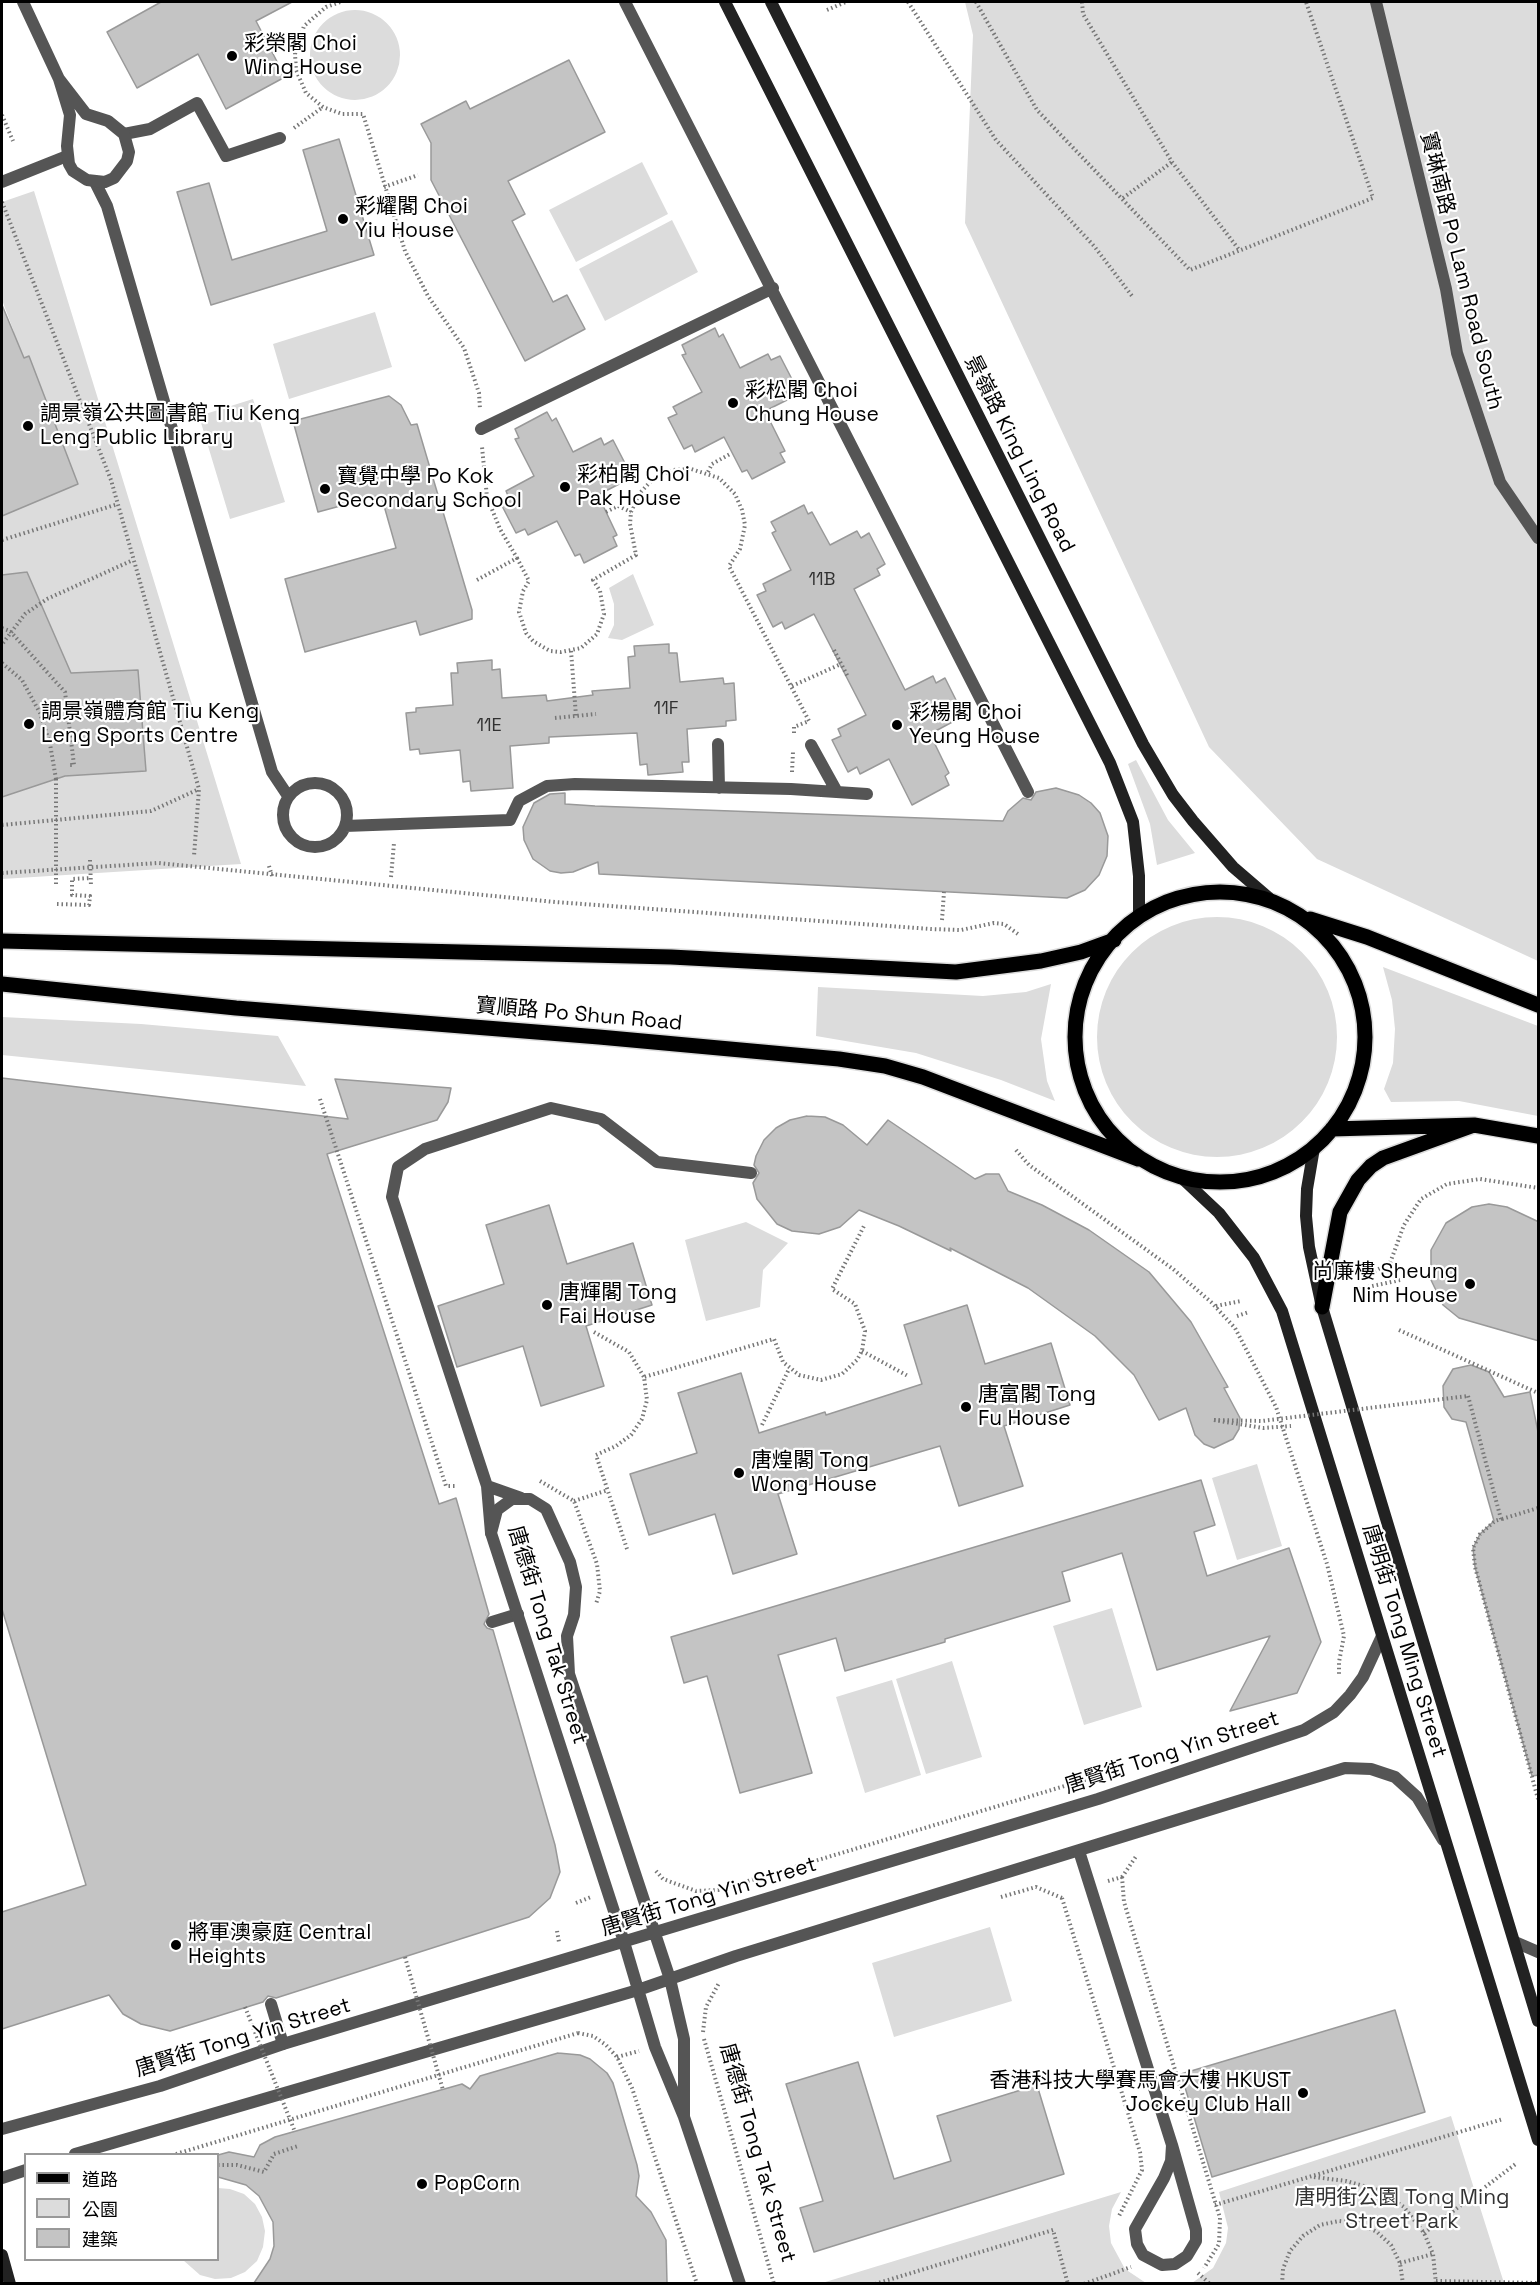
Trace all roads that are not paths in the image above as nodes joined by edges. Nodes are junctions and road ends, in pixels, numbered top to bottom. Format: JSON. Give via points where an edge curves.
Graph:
{"nodes":[{"id":1,"x":23,"y":2,"type":"edge"},
{"id":2,"x":626,"y":2,"type":"edge"},
{"id":3,"x":725,"y":2,"type":"edge"},
{"id":4,"x":771,"y":2,"type":"edge"},
{"id":5,"x":1376,"y":2,"type":"edge"},
{"id":6,"x":60,"y":79,"type":"junction"},
{"id":7,"x":124,"y":134,"type":"junction"},
{"id":8,"x":280,"y":138,"type":"road end"},
{"id":9,"x":67,"y":156,"type":"junction"},
{"id":10,"x":2,"y":182,"type":"edge"},
{"id":11,"x":95,"y":182,"type":"junction"},
{"id":12,"x":773,"y":288,"type":"junction"},
{"id":13,"x":481,"y":429,"type":"road end"},
{"id":14,"x":1539,"y":538,"type":"edge"},
{"id":15,"x":718,"y":744,"type":"dead end"},
{"id":16,"x":811,"y":745,"type":"dead end"},
{"id":17,"x":719,"y":788,"type":"junction"},
{"id":18,"x":837,"y":792,"type":"junction"},
{"id":19,"x":1028,"y":792,"type":"dead end"},
{"id":20,"x":867,"y":794,"type":"dead end"},
{"id":21,"x":288,"y":796,"type":"junction"},
{"id":22,"x":345,"y":826,"type":"junction"},
{"id":23,"x":1269,"y":898,"type":"junction"},
{"id":24,"x":1139,"y":914,"type":"junction"},
{"id":25,"x":1308,"y":918,"type":"junction"},
{"id":26,"x":1114,"y":940,"type":"junction"},
{"id":27,"x":2,"y":941,"type":"edge"},
{"id":28,"x":7,"y":985,"type":"edge"},
{"id":29,"x":1539,"y":1005,"type":"edge"},
{"id":30,"x":1474,"y":1125,"type":"junction"},
{"id":31,"x":1332,"y":1129,"type":"junction"},
{"id":32,"x":1539,"y":1136,"type":"edge"},
{"id":33,"x":1314,"y":1148,"type":"junction"},
{"id":34,"x":1138,"y":1159,"type":"junction"},
{"id":35,"x":752,"y":1173,"type":"dead end"},
{"id":36,"x":1184,"y":1180,"type":"junction"},
{"id":37,"x":1322,"y":1306,"type":"junction"},
{"id":38,"x":487,"y":1486,"type":"junction"},
{"id":39,"x":521,"y":1498,"type":"junction"},
{"id":40,"x":491,"y":1533,"type":"junction"},
{"id":41,"x":518,"y":1614,"type":"junction"},
{"id":42,"x":492,"y":1622,"type":"dead end"},
{"id":43,"x":1382,"y":1636,"type":"junction"},
{"id":44,"x":1447,"y":1846,"type":"junction"},
{"id":45,"x":1079,"y":1851,"type":"junction"},
{"id":46,"x":657,"y":1932,"type":"junction"},
{"id":47,"x":624,"y":1942,"type":"junction"},
{"id":48,"x":1515,"y":1942,"type":"junction"},
{"id":49,"x":1539,"y":1952,"type":"edge"},
{"id":50,"x":670,"y":1979,"type":"junction"},
{"id":51,"x":638,"y":1990,"type":"junction"},
{"id":52,"x":271,"y":2004,"type":"dead end"},
{"id":53,"x":1539,"y":2021,"type":"edge"},
{"id":54,"x":283,"y":2044,"type":"junction"},
{"id":55,"x":684,"y":2117,"type":"junction"},
{"id":56,"x":2,"y":2129,"type":"edge"},
{"id":57,"x":1539,"y":2140,"type":"edge"},
{"id":58,"x":1172,"y":2145,"type":"junction"},
{"id":59,"x":78,"y":2153,"type":"edge"},
{"id":60,"x":24,"y":2171,"type":"edge"},
{"id":61,"x":2,"y":2178,"type":"edge"},
{"id":62,"x":2,"y":2255,"type":"edge"},
{"id":63,"x":10,"y":2283,"type":"edge"},
{"id":64,"x":740,"y":2283,"type":"edge"}],
"edges":[{"from":1,"to":6,"type":"street"},
{"from":2,"to":12,"type":"street"},
{"from":3,"to":24,"type":"street","via":[[1110,763],[1133,822]]},
{"from":4,"to":23,"type":"street","name":"景嶺路 King Ling Road","via":[[1143,744],[1193,821],[1233,867]]},
{"from":5,"to":14,"type":"street","name":"寶琳南路 Po Lam Road South","via":[[1446,289],[1457,353],[1500,482]]},
{"from":6,"to":7,"type":"street","via":[[86,114],[117,126]]},
{"from":6,"to":9,"type":"street","via":[[70,115]]},
{"from":7,"to":8,"type":"street","via":[[150,129],[197,104],[226,156]]},
{"from":7,"to":11,"type":"street","via":[[129,152],[123,169],[114,178]]},
{"from":9,"to":10,"type":"street"},
{"from":9,"to":11,"type":"street","via":[[80,177]]},
{"from":11,"to":21,"type":"street","via":[[107,206],[273,772]]},
{"from":12,"to":13,"type":"street"},
{"from":12,"to":19,"type":"street"},
{"from":15,"to":17,"type":"street"},
{"from":16,"to":18,"type":"street"},
{"from":17,"to":18,"type":"street"},
{"from":17,"to":22,"type":"street","via":[[547,786],[519,801],[510,820]]},
{"from":18,"to":20,"type":"street"},
{"from":21,"to":22,"type":"street","via":[[305,784],[325,784],[335,789],[346,806]]},
{"from":21,"to":22,"type":"street","via":[[284,806],[285,828],[300,844],[322,848],[332,843]]},
{"from":23,"to":24,"type":"main road","via":[[1231,891],[1203,892],[1176,898]]},
{"from":23,"to":25,"type":"main road"},
{"from":24,"to":26,"type":"main road"},
{"from":25,"to":29,"type":"main road","via":[[1367,937]]},
{"from":25,"to":31,"type":"main road","via":[[1348,968],[1362,1015],[1360,1066],[1353,1090]]},
{"from":26,"to":27,"type":"main road","via":[[1081,952],[956,972],[671,957]]},
{"from":26,"to":34,"type":"main road","via":[[1091,972],[1081,996],[1075,1049],[1079,1075],[1092,1107],[1118,1143]]},
{"from":28,"to":34,"type":"main road","name":"寶順路 Po Shun Road","via":[[885,1066]]},
{"from":30,"to":31,"type":"main road"},
{"from":30,"to":32,"type":"main road"},
{"from":30,"to":37,"type":"main road","via":[[1383,1158],[1358,1180],[1340,1212]]},
{"from":31,"to":33,"type":"main road"},
{"from":33,"to":36,"type":"main road","via":[[1283,1169],[1251,1180],[1217,1184]]},
{"from":33,"to":37,"type":"street","name":"唐明街 Tong Ming Street","via":[[1306,1216]]},
{"from":34,"to":36,"type":"main road"},
{"from":35,"to":38,"type":"street","via":[[657,1162],[601,1119],[551,1108],[425,1149],[398,1167],[392,1197]]},
{"from":36,"to":43,"type":"street","name":"唐明街 Tong Ming Street","via":[[1219,1214],[1254,1258],[1282,1311]]},
{"from":37,"to":48,"type":"street","name":"唐明街 Tong Ming Street"},
{"from":38,"to":39,"type":"street"},
{"from":38,"to":40,"type":"street"},
{"from":39,"to":40,"type":"street","name":"唐德街 Tong Tak Street","via":[[512,1499],[497,1510]]},
{"from":39,"to":46,"type":"street","name":"唐德街 Tong Tak Street","via":[[538,1502],[546,1509],[570,1563],[576,1587],[574,1615],[567,1636],[569,1674]]},
{"from":40,"to":41,"type":"street","name":"唐德街 Tong Tak Street"},
{"from":41,"to":42,"type":"street"},
{"from":41,"to":47,"type":"street","name":"唐德街 Tong Tak Street"},
{"from":43,"to":44,"type":"street","name":"唐明街 Tong Ming Street"},
{"from":43,"to":46,"type":"street","name":"唐賢街 Tong Yin Street","via":[[1350,1695],[1334,1712],[1305,1730],[1098,1799]]},
{"from":44,"to":45,"type":"street","via":[[1417,1797],[1395,1777],[1371,1769],[1345,1768]]},
{"from":44,"to":57,"type":"street","name":"唐明街 Tong Ming Street"},
{"from":45,"to":50,"type":"street"},
{"from":45,"to":58,"type":"street"},
{"from":46,"to":47,"type":"street","name":"唐賢街 Tong Yin Street"},
{"from":46,"to":50,"type":"street","name":"唐德街 Tong Tak Street"},
{"from":47,"to":51,"type":"street","name":"唐德街 Tong Tak Street"},
{"from":47,"to":54,"type":"street","name":"唐賢街 Tong Yin Street"},
{"from":48,"to":49,"type":"street"},
{"from":48,"to":53,"type":"street","name":"唐明街 Tong Ming Street"},
{"from":50,"to":51,"type":"street"},
{"from":50,"to":55,"type":"street","name":"唐德街 Tong Tak Street","via":[[684,2039]]},
{"from":51,"to":55,"type":"street","name":"唐德街 Tong Tak Street","via":[[655,2047]]},
{"from":51,"to":59,"type":"street"},
{"from":52,"to":54,"type":"street"},
{"from":54,"to":56,"type":"street","name":"唐賢街 Tong Yin Street","via":[[160,2086]]},
{"from":55,"to":64,"type":"street","name":"唐德街 Tong Tak Street"},
{"from":58,"to":58,"type":"street","via":[[1195,2223],[1196,2241],[1182,2261],[1162,2265],[1143,2255],[1135,2229],[1164,2178]]},
{"from":60,"to":61,"type":"street"},
{"from":62,"to":63,"type":"street"}]}
